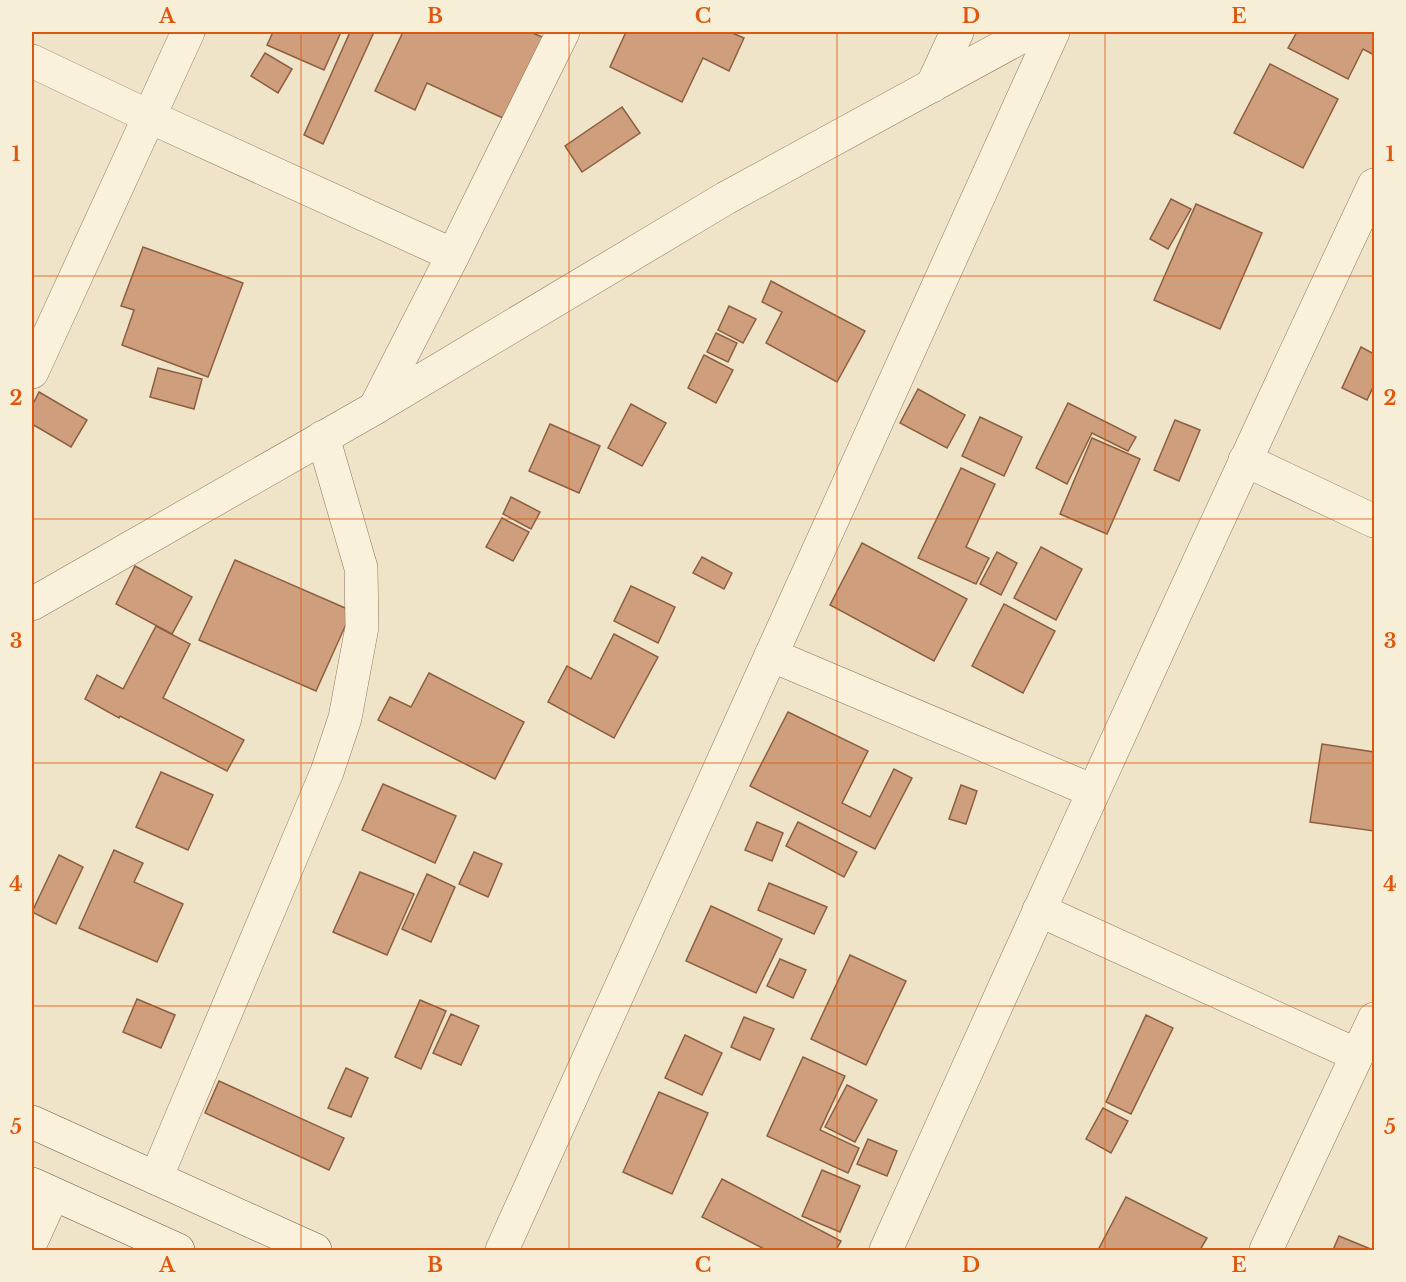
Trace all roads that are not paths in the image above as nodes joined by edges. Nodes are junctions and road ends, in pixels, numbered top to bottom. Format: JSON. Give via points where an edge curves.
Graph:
{"nodes":[{"id":1,"x":188,"y":32,"type":"edge"},
{"id":2,"x":563,"y":32,"type":"edge"},
{"id":3,"x":957,"y":32,"type":"edge"},
{"id":4,"x":1030,"y":32,"type":"edge"},
{"id":5,"x":1053,"y":32,"type":"edge"},
{"id":6,"x":32,"y":61,"type":"edge"},
{"id":7,"x":932,"y":86,"type":"junction"},
{"id":8,"x":148,"y":116,"type":"junction"},
{"id":9,"x":1374,"y":185,"type":"edge"},
{"id":10,"x":453,"y":255,"type":"junction"},
{"id":11,"x":32,"y":372,"type":"edge"},
{"id":12,"x":375,"y":408,"type":"junction"},
{"id":13,"x":323,"y":437,"type":"junction"},
{"id":14,"x":1245,"y":460,"type":"junction"},
{"id":15,"x":1374,"y":521,"type":"edge"},
{"id":16,"x":32,"y":604,"type":"edge"},
{"id":17,"x":771,"y":655,"type":"junction"},
{"id":18,"x":1093,"y":791,"type":"junction"},
{"id":19,"x":1039,"y":910,"type":"junction"},
{"id":20,"x":1374,"y":1019,"type":"edge"},
{"id":21,"x":1357,"y":1055,"type":"junction"},
{"id":22,"x":32,"y":1122,"type":"edge"},
{"id":23,"x":156,"y":1178,"type":"junction"},
{"id":24,"x":42,"y":1189,"type":"edge"},
{"id":25,"x":32,"y":1240,"type":"edge"},
{"id":26,"x":178,"y":1251,"type":"edge"},
{"id":27,"x":315,"y":1251,"type":"edge"},
{"id":28,"x":502,"y":1251,"type":"edge"},
{"id":29,"x":886,"y":1251,"type":"edge"},
{"id":30,"x":1266,"y":1251,"type":"edge"}],
"edges":[{"from":1,"to":8,"type":"street"},
{"from":2,"to":10,"type":"street"},
{"from":3,"to":7,"type":"street"},
{"from":4,"to":7,"type":"street"},
{"from":5,"to":17,"type":"street"},
{"from":6,"to":8,"type":"street"},
{"from":7,"to":12,"type":"street","via":[[726,198]]},
{"from":8,"to":10,"type":"street"},
{"from":8,"to":11,"type":"street"},
{"from":9,"to":14,"type":"street"},
{"from":10,"to":12,"type":"street"},
{"from":12,"to":13,"type":"street"},
{"from":13,"to":16,"type":"street"},
{"from":13,"to":23,"type":"street","via":[[361,568],[362,627],[345,718],[327,772]]},
{"from":14,"to":15,"type":"street"},
{"from":14,"to":18,"type":"street"},
{"from":17,"to":18,"type":"street"},
{"from":17,"to":28,"type":"street"},
{"from":18,"to":19,"type":"street"},
{"from":19,"to":21,"type":"street"},
{"from":19,"to":29,"type":"street"},
{"from":20,"to":21,"type":"street"},
{"from":21,"to":30,"type":"street"},
{"from":22,"to":23,"type":"street"},
{"from":23,"to":27,"type":"street"},
{"from":24,"to":25,"type":"street"},
{"from":24,"to":26,"type":"street"}]}
